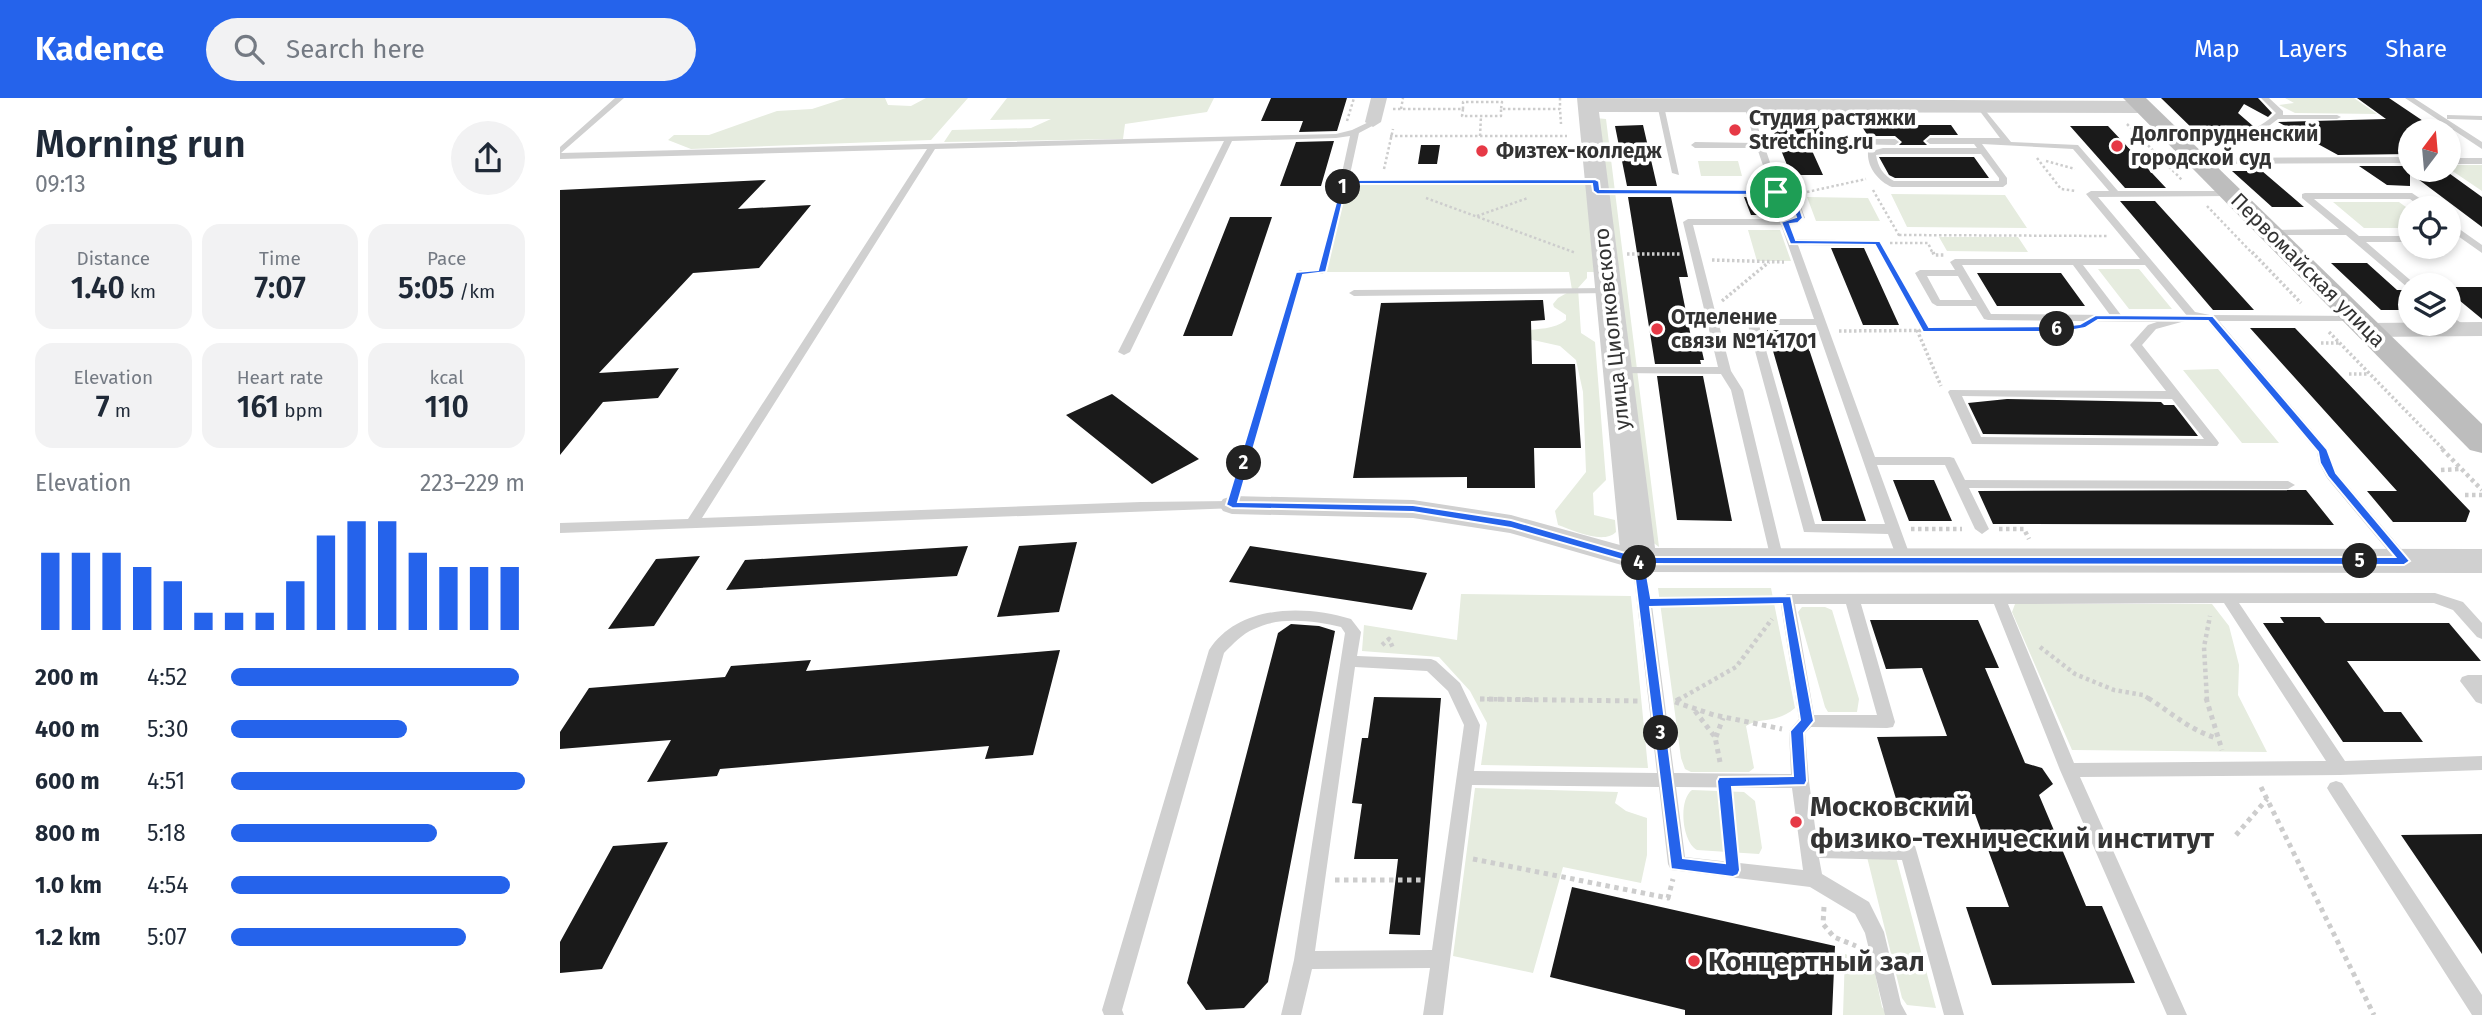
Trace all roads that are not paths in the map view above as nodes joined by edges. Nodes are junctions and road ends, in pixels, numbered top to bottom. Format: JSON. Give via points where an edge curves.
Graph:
{"nodes":[{"id":1,"x":621,"y":98,"type":"edge"},
{"id":2,"x":2264,"y":98,"type":"edge"},
{"id":3,"x":2409,"y":98,"type":"edge"},
{"id":4,"x":1587,"y":102,"type":"edge"},
{"id":5,"x":1804,"y":102,"type":"edge"},
{"id":6,"x":2138,"y":102,"type":"edge"},
{"id":7,"x":1971,"y":104,"type":"edge"},
{"id":8,"x":1660,"y":106,"type":"junction"},
{"id":9,"x":1747,"y":107,"type":"junction"},
{"id":10,"x":1376,"y":110,"type":"edge"},
{"id":11,"x":2277,"y":117,"type":"junction"},
{"id":12,"x":2337,"y":117,"type":"dead end"},
{"id":13,"x":2450,"y":117,"type":"dead end"},
{"id":14,"x":2482,"y":117,"type":"edge"},
{"id":15,"x":1355,"y":134,"type":"junction"},
{"id":16,"x":2174,"y":137,"type":"junction"},
{"id":17,"x":1229,"y":139,"type":"junction"},
{"id":18,"x":1976,"y":141,"type":"junction"},
{"id":19,"x":2005,"y":141,"type":"junction"},
{"id":20,"x":2461,"y":141,"type":"edge"},
{"id":21,"x":1846,"y":142,"type":"dead end"},
{"id":22,"x":1695,"y":145,"type":"dead end"},
{"id":23,"x":933,"y":146,"type":"junction"},
{"id":24,"x":1761,"y":146,"type":"junction"},
{"id":25,"x":560,"y":151,"type":"edge"},
{"id":26,"x":1984,"y":151,"type":"junction"},
{"id":27,"x":2482,"y":154,"type":"edge"},
{"id":28,"x":2461,"y":155,"type":"edge"},
{"id":29,"x":560,"y":156,"type":"edge"},
{"id":30,"x":2461,"y":158,"type":"edge"},
{"id":31,"x":2398,"y":160,"type":"edge"},
{"id":32,"x":2198,"y":161,"type":"junction"},
{"id":33,"x":1676,"y":173,"type":"dead end"},
{"id":34,"x":1770,"y":174,"type":"dead end"},
{"id":35,"x":1596,"y":186,"type":"junction"},
{"id":36,"x":2230,"y":193,"type":"junction"},
{"id":37,"x":2115,"y":194,"type":"junction"},
{"id":38,"x":2398,"y":196,"type":"edge"},
{"id":39,"x":1785,"y":222,"type":"junction"},
{"id":40,"x":2270,"y":233,"type":"junction"},
{"id":41,"x":2461,"y":234,"type":"edge"},
{"id":42,"x":2352,"y":235,"type":"junction"},
{"id":43,"x":2398,"y":238,"type":"edge"},
{"id":44,"x":2461,"y":239,"type":"edge"},
{"id":45,"x":2468,"y":239,"type":"junction"},
{"id":46,"x":1793,"y":242,"type":"junction"},
{"id":47,"x":1877,"y":243,"type":"road end"},
{"id":48,"x":2482,"y":250,"type":"edge"},
{"id":49,"x":2076,"y":262,"type":"junction"},
{"id":50,"x":2148,"y":262,"type":"junction"},
{"id":51,"x":1961,"y":273,"type":"junction"},
{"id":52,"x":2398,"y":274,"type":"edge"},
{"id":53,"x":1608,"y":291,"type":"junction"},
{"id":54,"x":1354,"y":293,"type":"dead end"},
{"id":55,"x":1979,"y":303,"type":"junction"},
{"id":56,"x":1712,"y":317,"type":"junction"},
{"id":57,"x":2117,"y":317,"type":"junction"},
{"id":58,"x":2210,"y":318,"type":"junction"},
{"id":59,"x":2180,"y":319,"type":"junction"},
{"id":60,"x":1753,"y":322,"type":"junction"},
{"id":61,"x":2464,"y":325,"type":"edge"},
{"id":62,"x":1822,"y":327,"type":"junction"},
{"id":63,"x":2355,"y":330,"type":"junction"},
{"id":64,"x":1124,"y":352,"type":"dead end"},
{"id":65,"x":1617,"y":370,"type":"junction"},
{"id":66,"x":1725,"y":371,"type":"junction"},
{"id":67,"x":2174,"y":395,"type":"junction"},
{"id":68,"x":2482,"y":443,"type":"edge"},
{"id":69,"x":1870,"y":461,"type":"junction"},
{"id":70,"x":1961,"y":484,"type":"junction"},
{"id":71,"x":2287,"y":485,"type":"dead end"},
{"id":72,"x":1232,"y":505,"type":"joint"},
{"id":73,"x":692,"y":523,"type":"junction"},
{"id":74,"x":560,"y":528,"type":"edge"},
{"id":75,"x":1982,"y":528,"type":"dead end"},
{"id":76,"x":1893,"y":529,"type":"junction"},
{"id":77,"x":1639,"y":561,"type":"junction"},
{"id":78,"x":1777,"y":561,"type":"junction"},
{"id":79,"x":1905,"y":561,"type":"junction"},
{"id":80,"x":2404,"y":561,"type":"junction"},
{"id":81,"x":2482,"y":561,"type":"edge"},
{"id":82,"x":1999,"y":598,"type":"junction"},
{"id":83,"x":1852,"y":599,"type":"junction"},
{"id":84,"x":2233,"y":605,"type":"junction"},
{"id":85,"x":2482,"y":634,"type":"edge"},
{"id":86,"x":1348,"y":662,"type":"junction"},
{"id":87,"x":2482,"y":681,"type":"edge"},
{"id":88,"x":2482,"y":698,"type":"edge"},
{"id":89,"x":1802,"y":726,"type":"junction"},
{"id":90,"x":2482,"y":763,"type":"edge"},
{"id":91,"x":2340,"y":768,"type":"junction"},
{"id":92,"x":2068,"y":770,"type":"junction"},
{"id":93,"x":1466,"y":778,"type":"junction"},
{"id":94,"x":1667,"y":780,"type":"junction"},
{"id":95,"x":1800,"y":781,"type":"junction"},
{"id":96,"x":2336,"y":788,"type":"dead end"},
{"id":97,"x":1809,"y":850,"type":"junction"},
{"id":98,"x":1819,"y":883,"type":"junction"},
{"id":99,"x":1439,"y":959,"type":"junction"},
{"id":100,"x":1304,"y":960,"type":"junction"},
{"id":101,"x":2482,"y":1013,"type":"edge"},
{"id":102,"x":1114,"y":1015,"type":"edge"},
{"id":103,"x":1291,"y":1015,"type":"edge"},
{"id":104,"x":1433,"y":1015,"type":"edge"},
{"id":105,"x":1896,"y":1015,"type":"edge"},
{"id":106,"x":1954,"y":1015,"type":"edge"},
{"id":107,"x":2176,"y":1015,"type":"edge"}],
"edges":[{"from":1,"to":25,"type":"lane"},
{"from":2,"to":11,"type":"lane","via":[[2279,110]]},
{"from":3,"to":27,"type":"lane"},
{"from":4,"to":8,"type":"street"},
{"from":4,"to":35,"type":"street","name":"улица Циолковского"},
{"from":5,"to":7,"type":"street"},
{"from":5,"to":9,"type":"street"},
{"from":6,"to":7,"type":"street"},
{"from":6,"to":16,"type":"main road","name":"Первомайская улица"},
{"from":7,"to":19,"type":"lane"},
{"from":8,"to":9,"type":"street"},
{"from":8,"to":33,"type":"lane"},
{"from":9,"to":24,"type":"lane"},
{"from":10,"to":15,"type":"lane"},
{"from":11,"to":12,"type":"lane"},
{"from":11,"to":16,"type":"lane","via":[[2257,134]]},
{"from":13,"to":14,"type":"lane"},
{"from":15,"to":17,"type":"lane"},
{"from":15,"to":35,"type":"lane","via":[[1344,182]]},
{"from":16,"to":32,"type":"main road","name":"Первомайская улица"},
{"from":17,"to":23,"type":"lane"},
{"from":17,"to":64,"type":"lane"},
{"from":18,"to":19,"type":"lane"},
{"from":18,"to":21,"type":"lane"},
{"from":18,"to":26,"type":"lane"},
{"from":19,"to":37,"type":"lane","via":[[2075,147]]},
{"from":20,"to":27,"type":"lane"},
{"from":22,"to":24,"type":"lane"},
{"from":23,"to":29,"type":"lane"},
{"from":23,"to":73,"type":"lane"},
{"from":24,"to":34,"type":"lane"},
{"from":26,"to":26,"type":"lane","via":[[2003,184],[1892,184],[1882,179],[1871,159],[1883,151]]},
{"from":27,"to":28,"type":"lane"},
{"from":27,"to":30,"type":"lane"},
{"from":31,"to":32,"type":"lane"},
{"from":32,"to":36,"type":"main road","name":"Первомайская улица"},
{"from":35,"to":39,"type":"lane","via":[[1776,192],[1792,196],[1800,218]]},
{"from":35,"to":53,"type":"street","name":"улица Циолковского"},
{"from":36,"to":37,"type":"lane"},
{"from":36,"to":40,"type":"main road","name":"Первомайская улица"},
{"from":37,"to":50,"type":"lane","via":[[2091,194]]},
{"from":38,"to":42,"type":"lane","via":[[2305,196]]},
{"from":39,"to":46,"type":"lane"},
{"from":39,"to":56,"type":"lane","via":[[1688,222]]},
{"from":40,"to":42,"type":"lane"},
{"from":40,"to":63,"type":"main road","name":"Первомайская улица"},
{"from":41,"to":45,"type":"lane"},
{"from":42,"to":43,"type":"lane"},
{"from":42,"to":52,"type":"lane"},
{"from":44,"to":45,"type":"lane"},
{"from":45,"to":48,"type":"lane"},
{"from":46,"to":47,"type":"lane"},
{"from":46,"to":62,"type":"lane"},
{"from":49,"to":50,"type":"lane"},
{"from":49,"to":51,"type":"lane","via":[[1955,262]]},
{"from":49,"to":57,"type":"lane"},
{"from":50,"to":58,"type":"lane","via":[[2192,315]]},
{"from":51,"to":55,"type":"lane"},
{"from":51,"to":55,"type":"lane","via":[[1920,273],[1937,303]]},
{"from":53,"to":54,"type":"lane"},
{"from":53,"to":65,"type":"street","name":"улица Циолковского"},
{"from":55,"to":57,"type":"lane","via":[[1988,317]]},
{"from":56,"to":60,"type":"lane"},
{"from":56,"to":66,"type":"lane"},
{"from":57,"to":59,"type":"lane"},
{"from":58,"to":59,"type":"lane"},
{"from":58,"to":63,"type":"lane"},
{"from":58,"to":80,"type":"lane","via":[[2323,451],[2332,475]]},
{"from":59,"to":67,"type":"lane","via":[[2152,327],[2136,345]]},
{"from":60,"to":62,"type":"lane"},
{"from":60,"to":76,"type":"lane","via":[[1809,528]]},
{"from":61,"to":63,"type":"street"},
{"from":62,"to":69,"type":"lane"},
{"from":63,"to":68,"type":"main road","name":"Первомайская улица"},
{"from":65,"to":66,"type":"lane"},
{"from":65,"to":77,"type":"street","name":"улица Циолковского"},
{"from":66,"to":78,"type":"lane","via":[[1737,390]]},
{"from":67,"to":67,"type":"lane","via":[[2213,443],[1976,441],[1954,392]]},
{"from":69,"to":70,"type":"lane","via":[[1950,461]]},
{"from":69,"to":76,"type":"lane"},
{"from":70,"to":71,"type":"lane"},
{"from":70,"to":75,"type":"lane"},
{"from":72,"to":73,"type":"lane"},
{"from":72,"to":77,"type":"street","via":[[1413,509],[1511,524]]},
{"from":73,"to":74,"type":"lane"},
{"from":76,"to":79,"type":"lane"},
{"from":77,"to":78,"type":"street"},
{"from":77,"to":94,"type":"lane"},
{"from":78,"to":79,"type":"street"},
{"from":79,"to":80,"type":"street"},
{"from":80,"to":81,"type":"street"},
{"from":82,"to":83,"type":"lane"},
{"from":82,"to":84,"type":"lane"},
{"from":82,"to":92,"type":"lane"},
{"from":83,"to":89,"type":"lane","via":[[1787,599]]},
{"from":83,"to":89,"type":"lane","via":[[1886,722]]},
{"from":84,"to":85,"type":"lane","via":[[2435,598],[2458,606]]},
{"from":84,"to":91,"type":"lane"},
{"from":86,"to":93,"type":"lane","via":[[1431,665],[1454,687],[1472,725]]},
{"from":86,"to":100,"type":"lane"},
{"from":86,"to":102,"type":"lane","via":[[1353,632],[1346,623],[1326,618],[1289,616],[1251,623],[1217,650]]},
{"from":87,"to":88,"type":"lane","via":[[2468,681]]},
{"from":89,"to":95,"type":"lane"},
{"from":90,"to":91,"type":"lane"},
{"from":91,"to":92,"type":"lane"},
{"from":92,"to":107,"type":"lane"},
{"from":93,"to":94,"type":"lane"},
{"from":93,"to":99,"type":"lane"},
{"from":94,"to":95,"type":"lane"},
{"from":94,"to":98,"type":"lane","via":[[1677,864]]},
{"from":95,"to":97,"type":"lane"},
{"from":96,"to":101,"type":"lane"},
{"from":97,"to":98,"type":"lane"},
{"from":97,"to":106,"type":"lane","via":[[1909,852]]},
{"from":98,"to":105,"type":"lane","via":[[1862,908],[1874,932]]},
{"from":99,"to":100,"type":"lane"},
{"from":99,"to":104,"type":"lane"},
{"from":100,"to":103,"type":"lane"}]}
